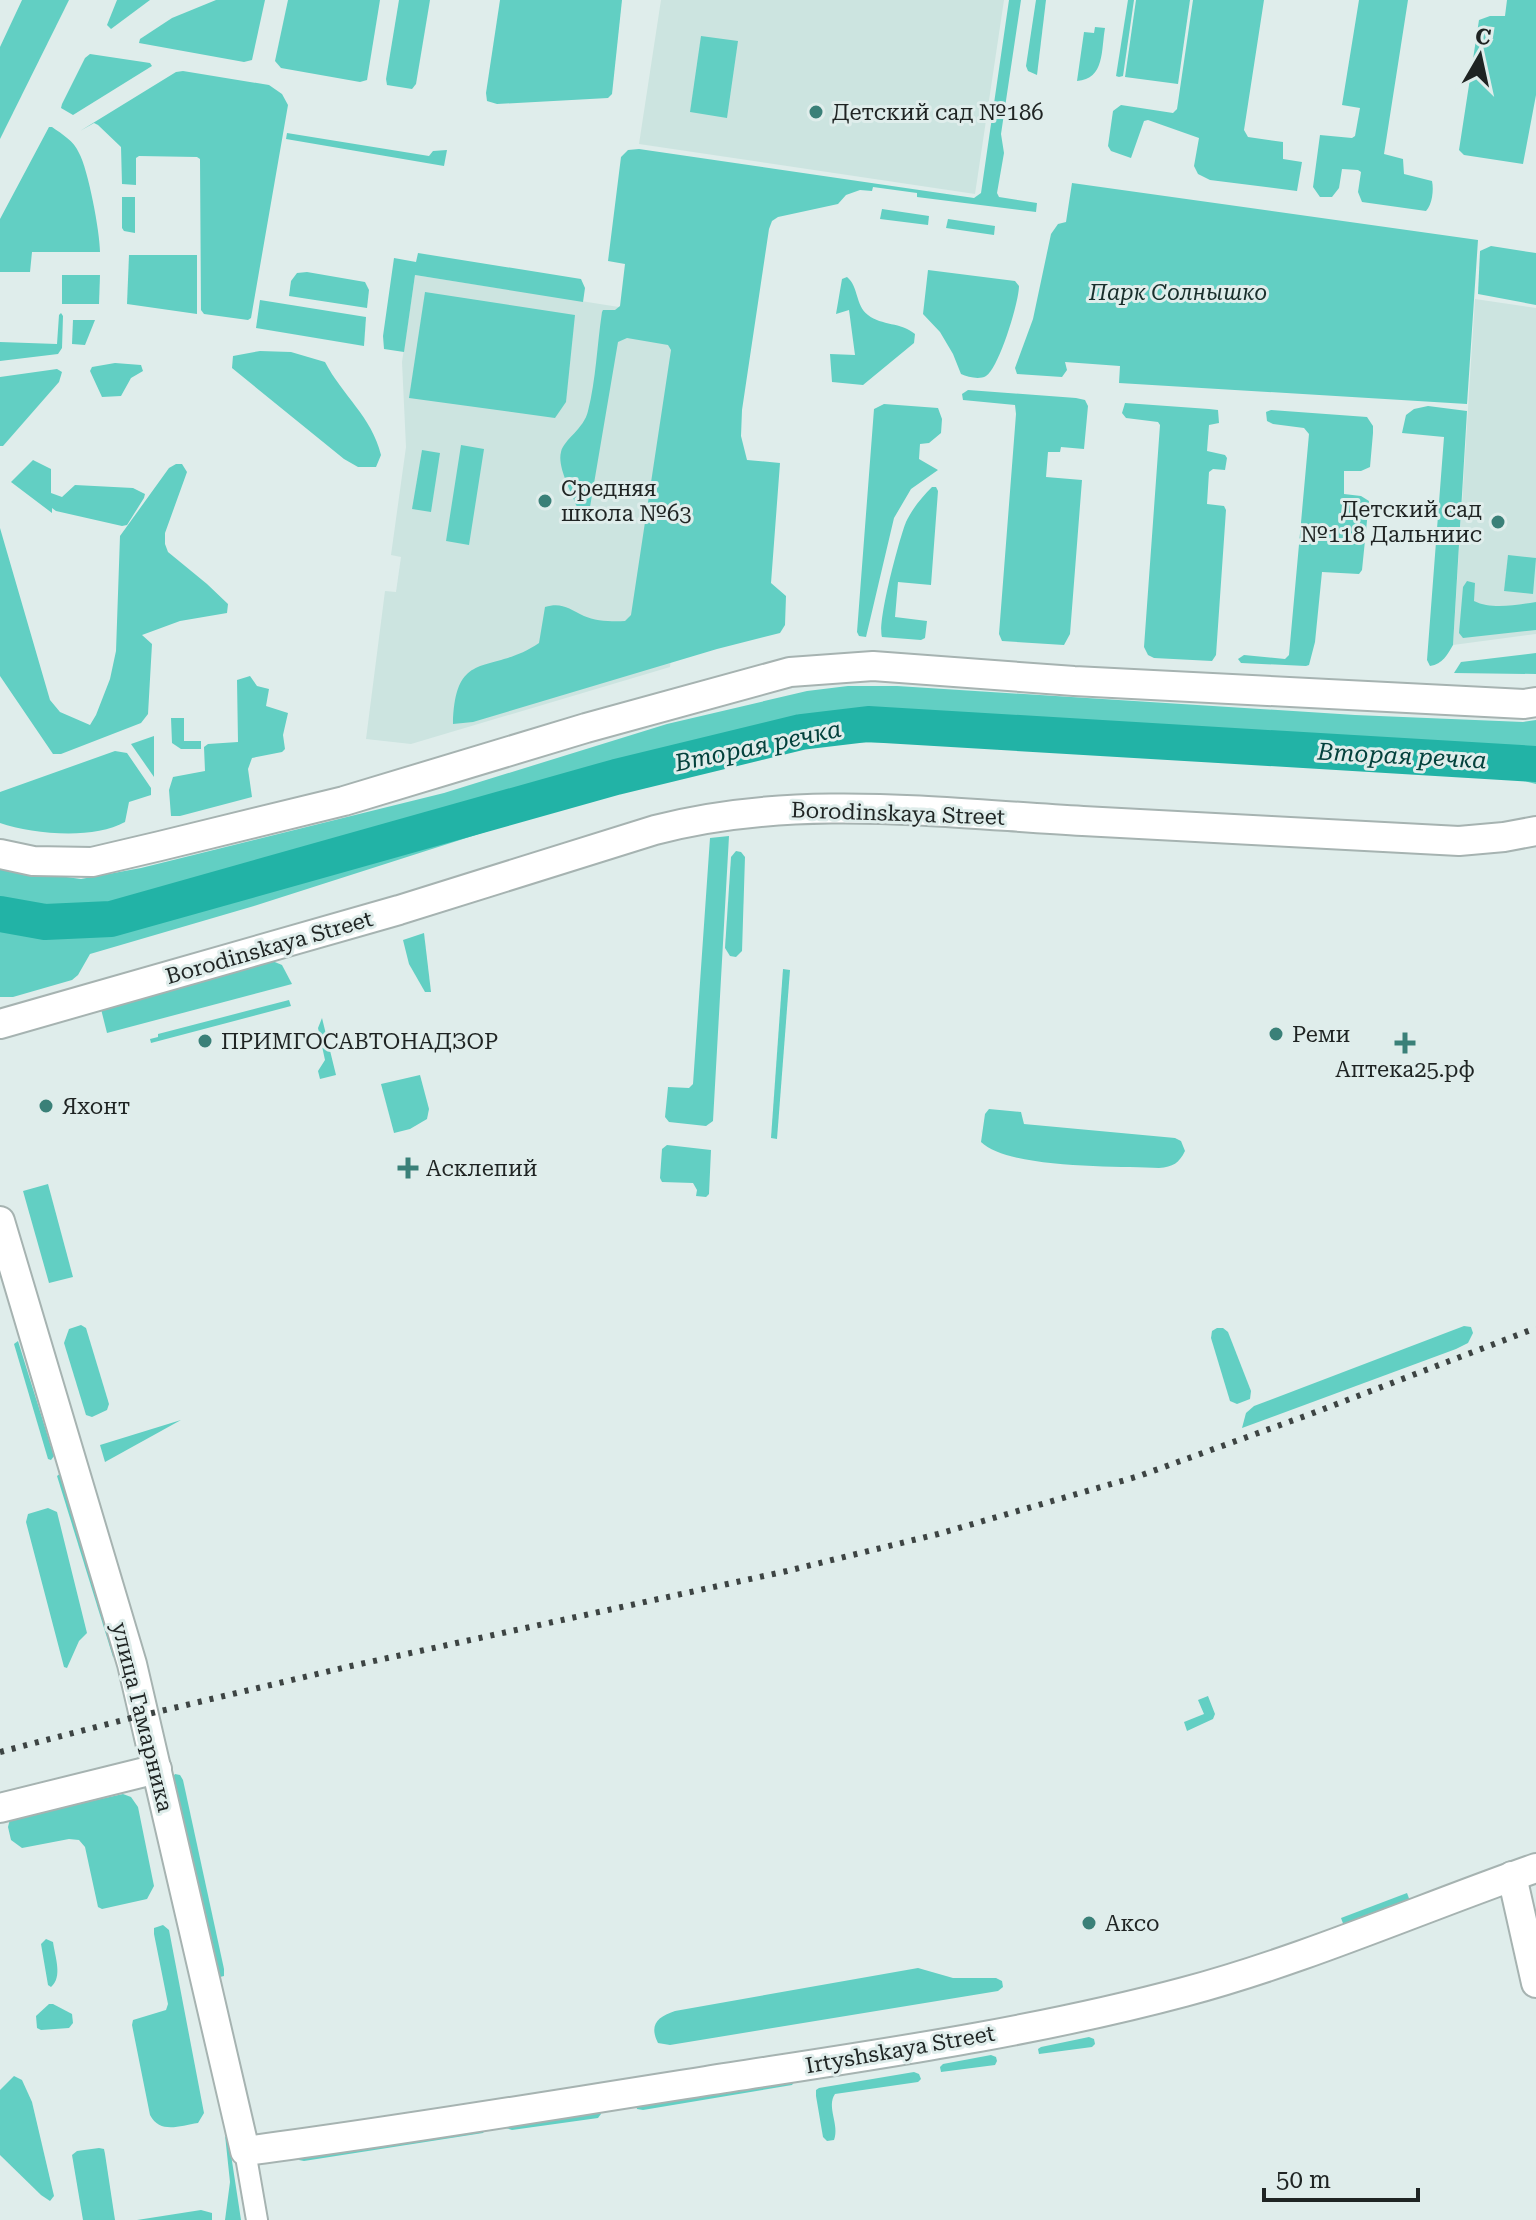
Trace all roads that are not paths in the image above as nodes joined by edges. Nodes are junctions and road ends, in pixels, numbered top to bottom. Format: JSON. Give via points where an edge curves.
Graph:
{"nodes":[{"id":1,"x":1536,"y":702,"type":"edge"},
{"id":2,"x":1536,"y":831,"type":"edge"},
{"id":3,"x":0,"y":854,"type":"edge"},
{"id":4,"x":0,"y":1024,"type":"edge"},
{"id":5,"x":0,"y":1221,"type":"edge"},
{"id":6,"x":157,"y":1769,"type":"junction"},
{"id":7,"x":0,"y":1808,"type":"edge"},
{"id":8,"x":1524,"y":1872,"type":"edge"},
{"id":9,"x":1536,"y":1983,"type":"edge"},
{"id":10,"x":245,"y":2151,"type":"junction"},
{"id":11,"x":257,"y":2220,"type":"edge"}],
"edges":[{"from":1,"to":3,"type":"main road","via":[[873,666],[790,672],[344,801],[146,850],[92,862],[33,861]]},
{"from":2,"to":4,"type":"main road","name":"Borodinskaya Street","via":[[1459,841],[863,808],[753,811],[655,830],[399,910]]},
{"from":5,"to":6,"type":"main road","name":"улица Гамарника","via":[[132,1664]]},
{"from":6,"to":7,"type":"main road"},
{"from":6,"to":10,"type":"main road","name":"улица Гамарника"},
{"from":8,"to":9,"type":"main road"},
{"from":8,"to":10,"type":"main road","name":"Irtyshskaya Street","via":[[1269,1967],[1099,2012],[928,2047]]},
{"from":10,"to":11,"type":"street","name":"улица Гамарника"}]}
